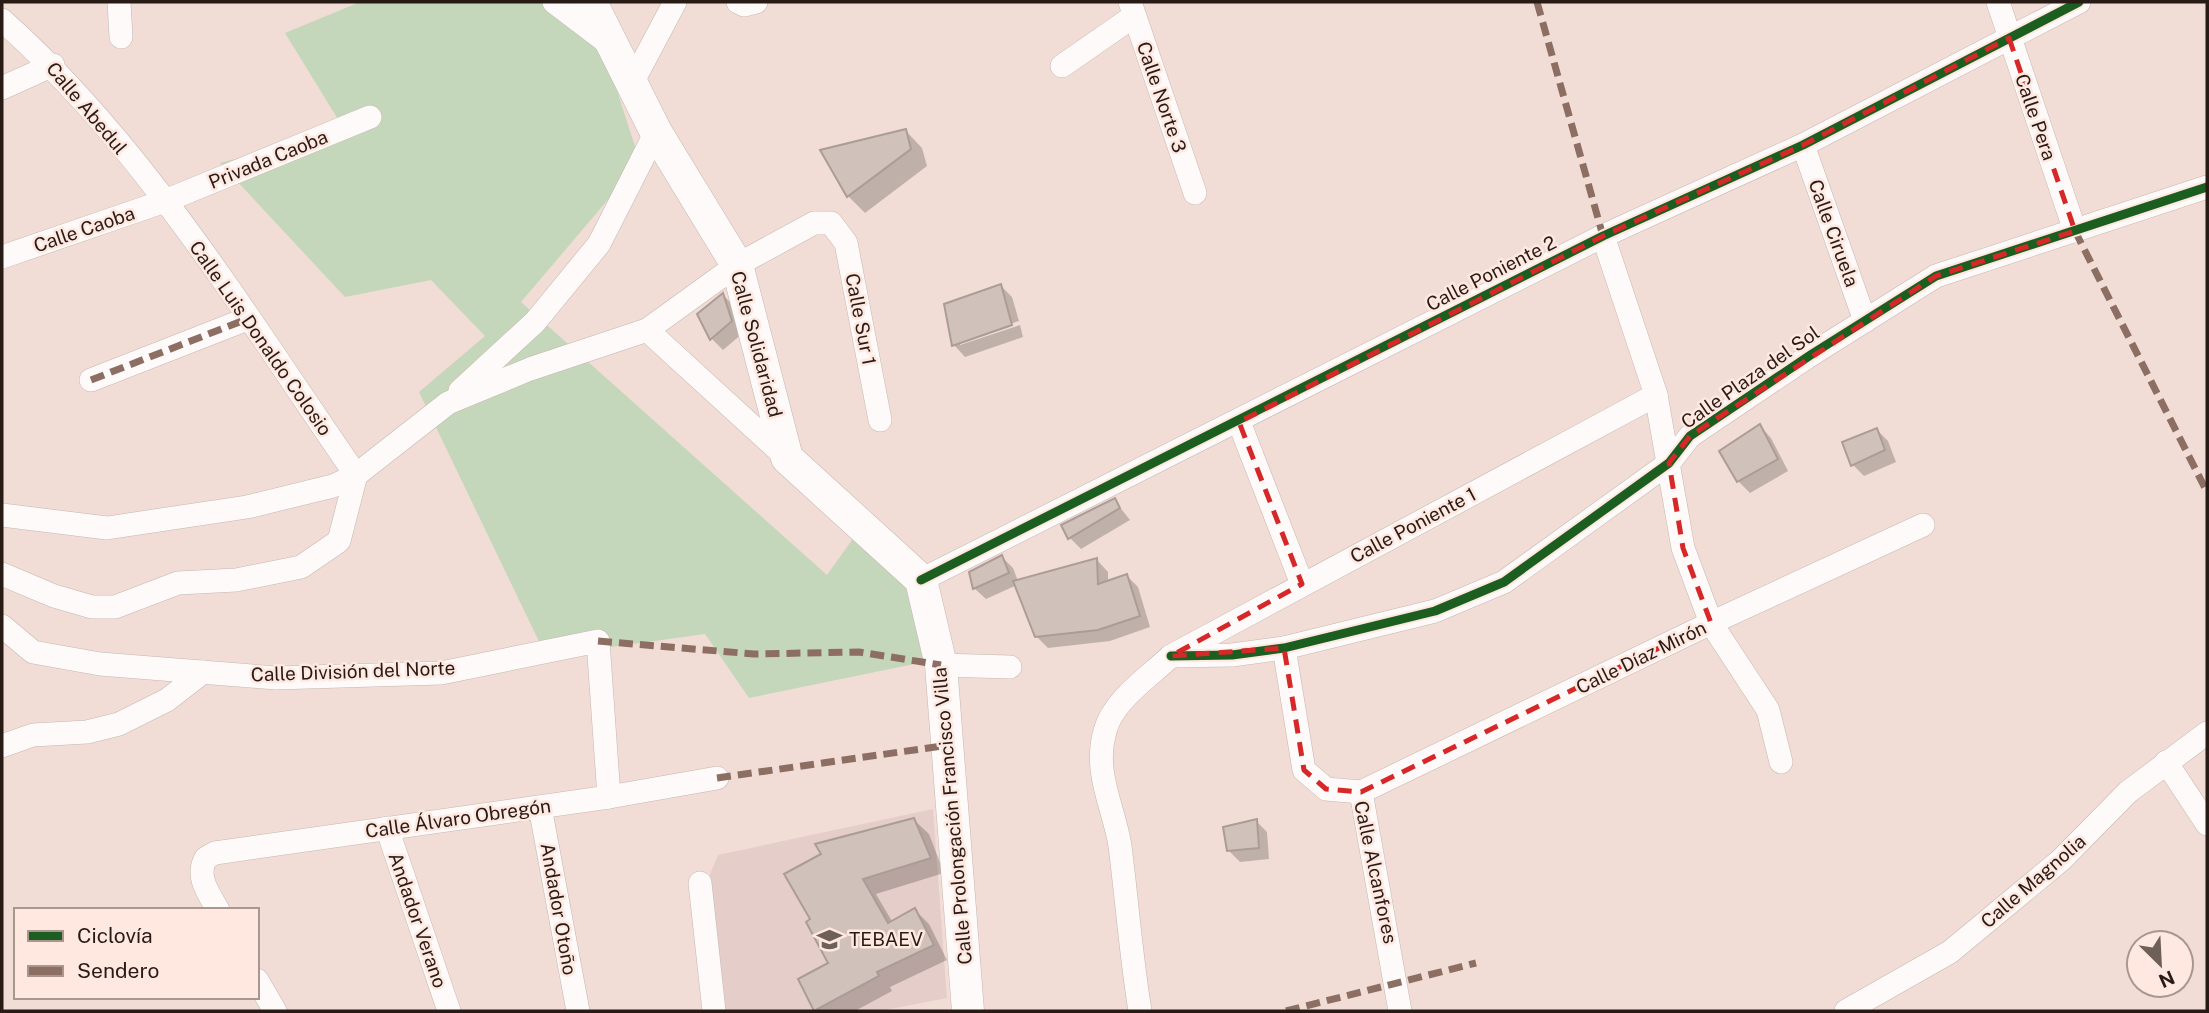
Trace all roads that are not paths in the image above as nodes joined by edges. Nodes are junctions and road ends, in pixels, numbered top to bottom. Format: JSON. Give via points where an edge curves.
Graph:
{"nodes":[{"id":1,"x":119,"y":2,"type":"edge"},
{"id":2,"x":554,"y":2,"type":"edge"},
{"id":3,"x":591,"y":2,"type":"edge"},
{"id":4,"x":675,"y":2,"type":"edge"},
{"id":5,"x":738,"y":2,"type":"edge"},
{"id":6,"x":756,"y":2,"type":"edge"},
{"id":7,"x":1998,"y":2,"type":"edge"},
{"id":8,"x":2079,"y":2,"type":"edge"},
{"id":9,"x":1132,"y":9,"type":"edge"},
{"id":10,"x":2,"y":20,"type":"edge"},
{"id":11,"x":121,"y":37,"type":"dead end"},
{"id":12,"x":2009,"y":38,"type":"junction"},
{"id":13,"x":613,"y":47,"type":"junction"},
{"id":14,"x":52,"y":65,"type":"junction"},
{"id":15,"x":1062,"y":65,"type":"dead end"},
{"id":16,"x":632,"y":83,"type":"junction"},
{"id":17,"x":2,"y":88,"type":"edge"},
{"id":18,"x":370,"y":117,"type":"dead end"},
{"id":19,"x":656,"y":132,"type":"junction"},
{"id":20,"x":1803,"y":145,"type":"junction"},
{"id":21,"x":2207,"y":187,"type":"edge"},
{"id":22,"x":1195,"y":193,"type":"dead end"},
{"id":23,"x":165,"y":201,"type":"junction"},
{"id":24,"x":2075,"y":231,"type":"junction"},
{"id":25,"x":1603,"y":236,"type":"junction"},
{"id":26,"x":2,"y":257,"type":"edge"},
{"id":27,"x":737,"y":265,"type":"junction"},
{"id":28,"x":247,"y":319,"type":"junction"},
{"id":29,"x":1866,"y":320,"type":"junction"},
{"id":30,"x":647,"y":330,"type":"junction"},
{"id":31,"x":91,"y":380,"type":"dead end"},
{"id":32,"x":1656,"y":395,"type":"junction"},
{"id":33,"x":448,"y":403,"type":"junction"},
{"id":34,"x":880,"y":420,"type":"dead end"},
{"id":35,"x":1239,"y":422,"type":"junction"},
{"id":36,"x":787,"y":458,"type":"junction"},
{"id":37,"x":1669,"y":463,"type":"junction"},
{"id":38,"x":356,"y":475,"type":"junction"},
{"id":39,"x":2,"y":515,"type":"edge"},
{"id":40,"x":1923,"y":525,"type":"dead end"},
{"id":41,"x":2,"y":574,"type":"edge"},
{"id":42,"x":921,"y":580,"type":"junction"},
{"id":43,"x":1302,"y":584,"type":"junction"},
{"id":44,"x":1711,"y":623,"type":"junction"},
{"id":45,"x":2,"y":626,"type":"edge"},
{"id":46,"x":1284,"y":648,"type":"junction"},
{"id":47,"x":1171,"y":656,"type":"junction"},
{"id":48,"x":941,"y":665,"type":"junction"},
{"id":49,"x":1010,"y":667,"type":"dead end"},
{"id":50,"x":203,"y":672,"type":"junction"},
{"id":51,"x":2207,"y":733,"type":"edge"},
{"id":52,"x":2,"y":746,"type":"edge"},
{"id":53,"x":1781,"y":762,"type":"dead end"},
{"id":54,"x":2166,"y":762,"type":"junction"},
{"id":55,"x":718,"y":778,"type":"dead end"},
{"id":56,"x":1362,"y":792,"type":"junction"},
{"id":57,"x":609,"y":797,"type":"junction"},
{"id":58,"x":540,"y":807,"type":"junction"},
{"id":59,"x":2207,"y":824,"type":"edge"},
{"id":60,"x":387,"y":828,"type":"junction"},
{"id":61,"x":700,"y":883,"type":"dead end"},
{"id":62,"x":217,"y":908,"type":"edge"},
{"id":63,"x":259,"y":983,"type":"edge"},
{"id":64,"x":275,"y":1011,"type":"edge"},
{"id":65,"x":449,"y":1011,"type":"edge"},
{"id":66,"x":578,"y":1011,"type":"edge"},
{"id":67,"x":714,"y":1011,"type":"edge"},
{"id":68,"x":968,"y":1011,"type":"edge"},
{"id":69,"x":1140,"y":1011,"type":"edge"},
{"id":70,"x":1401,"y":1011,"type":"edge"},
{"id":71,"x":1846,"y":1011,"type":"edge"}],
"edges":[{"from":1,"to":11,"type":"street"},
{"from":2,"to":13,"type":"street"},
{"from":3,"to":13,"type":"main road","name":"Calle Solidaridad"},
{"from":4,"to":16,"type":"street"},
{"from":5,"to":6,"type":"street"},
{"from":7,"to":12,"type":"street","name":"Calle Pera"},
{"from":8,"to":12,"type":"street","name":"Calle Poniente 2"},
{"from":9,"to":15,"type":"street"},
{"from":9,"to":22,"type":"street","name":"Calle Norte 3"},
{"from":10,"to":14,"type":"street","name":"Calle Abedul"},
{"from":12,"to":20,"type":"street","name":"Calle Poniente 2"},
{"from":12,"to":24,"type":"street","name":"Calle Pera"},
{"from":13,"to":16,"type":"main road","name":"Calle Solidaridad"},
{"from":14,"to":17,"type":"street"},
{"from":14,"to":23,"type":"street","name":"Calle Abedul"},
{"from":16,"to":19,"type":"main road","name":"Calle Solidaridad"},
{"from":18,"to":23,"type":"street","name":"Privada Caoba"},
{"from":19,"to":27,"type":"main road","name":"Calle Solidaridad"},
{"from":19,"to":33,"type":"street","via":[[599,244],[535,322]]},
{"from":20,"to":25,"type":"street","name":"Calle Poniente 2"},
{"from":20,"to":29,"type":"street","name":"Calle Ciruela"},
{"from":21,"to":24,"type":"street","name":"Calle Plaza del Sol"},
{"from":23,"to":26,"type":"street","name":"Calle Caoba"},
{"from":23,"to":28,"type":"street","name":"Calle Luis Donaldo Colosio"},
{"from":24,"to":29,"type":"street","name":"Calle Plaza del Sol","via":[[1936,276]]},
{"from":25,"to":32,"type":"street"},
{"from":25,"to":35,"type":"street","name":"Calle Poniente 2"},
{"from":27,"to":30,"type":"street"},
{"from":27,"to":34,"type":"street","name":"Calle Sur 1","via":[[814,223],[831,223],[846,243]]},
{"from":27,"to":36,"type":"main road","name":"Calle Solidaridad"},
{"from":28,"to":31,"type":"street"},
{"from":28,"to":38,"type":"street","name":"Calle Luis Donaldo Colosio"},
{"from":29,"to":37,"type":"street","name":"Calle Plaza del Sol","via":[[1690,436]]},
{"from":30,"to":33,"type":"street","via":[[530,369]]},
{"from":30,"to":36,"type":"street"},
{"from":32,"to":37,"type":"street"},
{"from":32,"to":43,"type":"street","name":"Calle Poniente 1"},
{"from":33,"to":38,"type":"street"},
{"from":35,"to":42,"type":"street","name":"Calle Poniente 2"},
{"from":35,"to":43,"type":"street"},
{"from":36,"to":42,"type":"main road"},
{"from":37,"to":44,"type":"street","via":[[1683,548]]},
{"from":37,"to":46,"type":"street","name":"Calle Plaza del Sol","via":[[1504,582],[1435,611]]},
{"from":38,"to":39,"type":"street","via":[[308,494],[107,528]]},
{"from":38,"to":41,"type":"street","via":[[339,541],[300,567],[236,580],[178,583],[115,607],[92,607],[54,596]]},
{"from":40,"to":44,"type":"street","name":"Calle Díaz Mirón"},
{"from":42,"to":48,"type":"main road","name":"Calle Prolongación Francisco Villa"},
{"from":43,"to":47,"type":"street","name":"Calle Poniente 1"},
{"from":44,"to":53,"type":"street","via":[[1768,710]]},
{"from":44,"to":56,"type":"street","name":"Calle Díaz Mirón"},
{"from":45,"to":50,"type":"street","name":"Calle División del Norte","via":[[33,652],[100,664]]},
{"from":46,"to":47,"type":"street","name":"Calle Plaza del Sol"},
{"from":46,"to":56,"type":"street","name":"Calle Alcanfores","via":[[1304,770],[1326,789]]},
{"from":47,"to":69,"type":"street","name":"Calle Poniente 1","via":[[1123,700],[1105,729],[1100,765],[1119,843]]},
{"from":48,"to":49,"type":"street"},
{"from":48,"to":68,"type":"main road","name":"Calle Prolongación Francisco Villa"},
{"from":50,"to":52,"type":"street","via":[[167,700],[119,724],[87,732],[33,735]]},
{"from":50,"to":57,"type":"street","name":"Calle División del Norte","via":[[276,678],[440,673],[598,641]]},
{"from":51,"to":54,"type":"street","name":"Calle Magnolia"},
{"from":54,"to":59,"type":"street"},
{"from":54,"to":71,"type":"street","name":"Calle Magnolia","via":[[2128,792],[2061,860],[1950,953]]},
{"from":55,"to":57,"type":"street","name":"Calle Álvaro Obregón"},
{"from":56,"to":70,"type":"street","name":"Calle Alcanfores"},
{"from":57,"to":58,"type":"street","name":"Calle Álvaro Obregón"},
{"from":58,"to":60,"type":"street","name":"Calle Álvaro Obregón"},
{"from":58,"to":66,"type":"street","name":"Andador Otoño"},
{"from":60,"to":62,"type":"street","name":"Calle Álvaro Obregón","via":[[215,853],[202,864],[203,883]]},
{"from":60,"to":65,"type":"street","name":"Andador Verano"},
{"from":61,"to":67,"type":"street"},
{"from":63,"to":64,"type":"street"}]}
